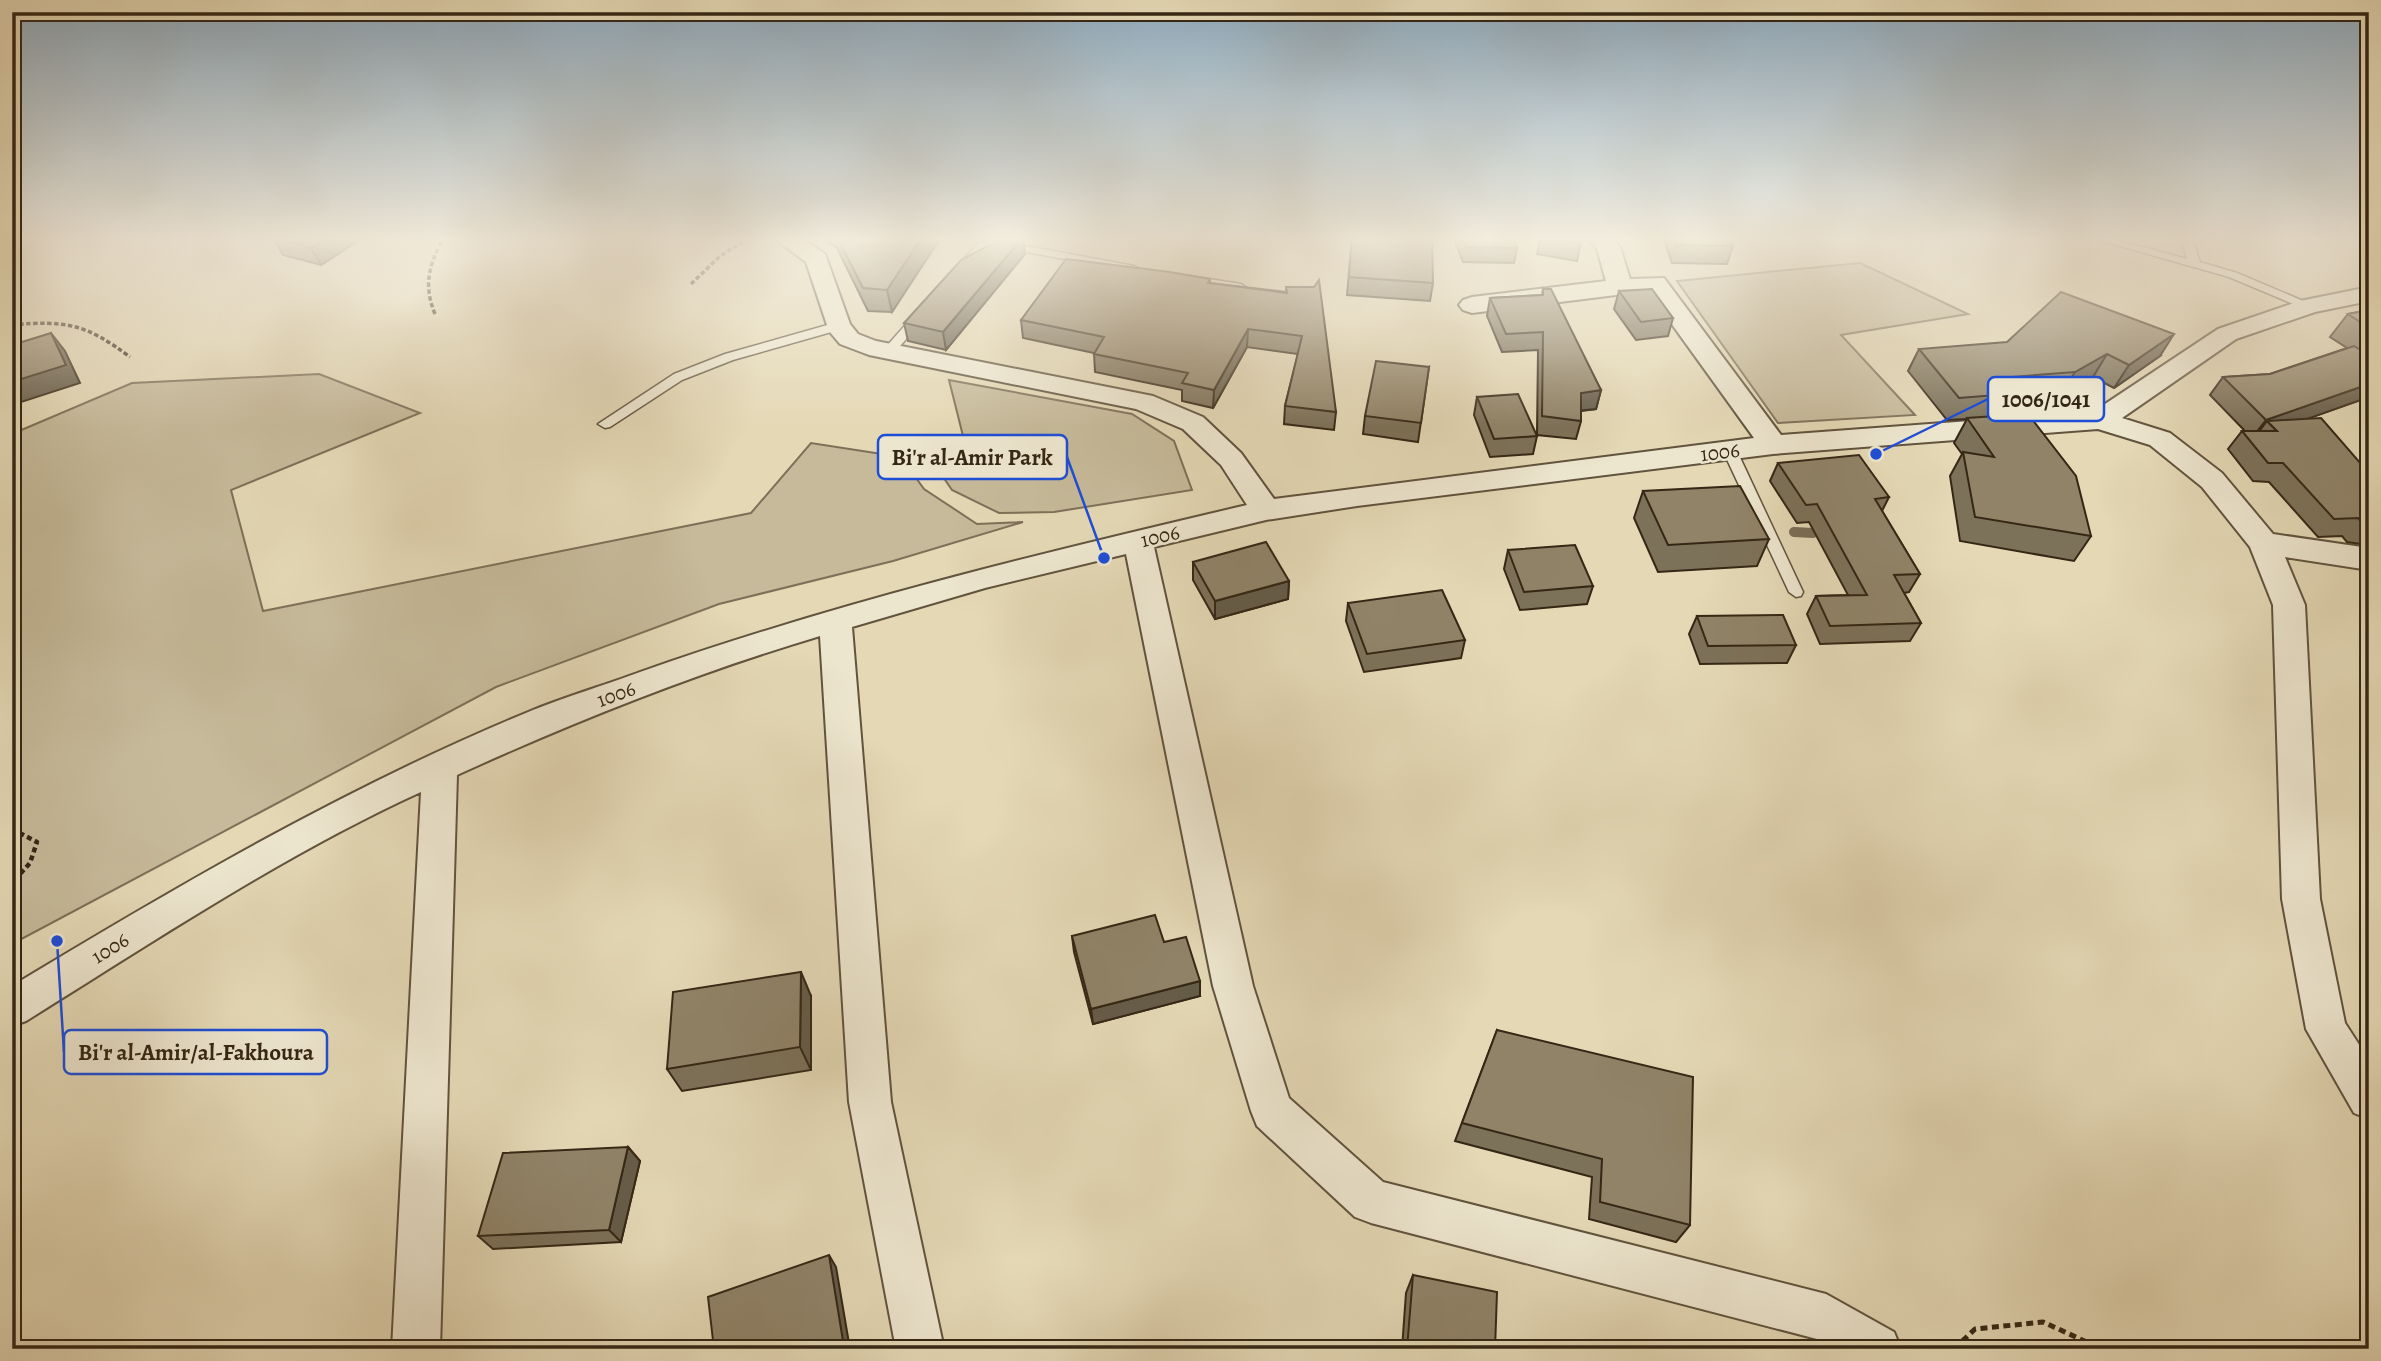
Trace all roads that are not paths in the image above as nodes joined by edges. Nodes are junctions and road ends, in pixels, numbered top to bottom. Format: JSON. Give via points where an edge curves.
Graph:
{"nodes":[{"id":1,"x":830,"y":301,"type":"edge"},
{"id":2,"x":1509,"y":301,"type":"edge"},
{"id":3,"x":1668,"y":301,"type":"edge"},
{"id":4,"x":2296,"y":301,"type":"edge"},
{"id":5,"x":2336,"y":301,"type":"edge"},
{"id":6,"x":931,"y":303,"type":"edge"},
{"id":7,"x":1472,"y":305,"type":"dead end"},
{"id":8,"x":2309,"y":306,"type":"junction"},
{"id":9,"x":838,"y":326,"type":"junction"},
{"id":10,"x":889,"y":351,"type":"junction"},
{"id":11,"x":2100,"y":420,"type":"junction"},
{"id":12,"x":605,"y":424,"type":"dead end"},
{"id":13,"x":1773,"y":445,"type":"junction"},
{"id":14,"x":1730,"y":450,"type":"junction"},
{"id":15,"x":1266,"y":510,"type":"junction"},
{"id":16,"x":1138,"y":541,"type":"junction"},
{"id":17,"x":2264,"y":543,"type":"junction"},
{"id":18,"x":2369,"y":559,"type":"edge"},
{"id":19,"x":1796,"y":592,"type":"dead end"},
{"id":20,"x":835,"y":620,"type":"junction"},
{"id":21,"x":440,"y":767,"type":"junction"},
{"id":22,"x":12,"y":1008,"type":"edge"},
{"id":23,"x":2369,"y":1099,"type":"edge"},
{"id":24,"x":416,"y":1349,"type":"edge"},
{"id":25,"x":920,"y":1349,"type":"edge"},
{"id":26,"x":1877,"y":1349,"type":"edge"}],
"edges":[{"from":1,"to":9,"type":"street"},
{"from":2,"to":7,"type":"street"},
{"from":3,"to":13,"type":"street"},
{"from":4,"to":8,"type":"lane"},
{"from":5,"to":8,"type":"street","name":"1006"},
{"from":6,"to":10,"type":"lane"},
{"from":8,"to":11,"type":"street","name":"1006","via":[[2227,334]]},
{"from":9,"to":10,"type":"street","via":[[849,339]]},
{"from":9,"to":12,"type":"lane","via":[[729,357],[678,377]]},
{"from":10,"to":15,"type":"street","via":[[1156,407],[1193,423],[1231,459]]},
{"from":11,"to":13,"type":"street","name":"1006"},
{"from":11,"to":17,"type":"street","via":[[2160,439],[2213,480]]},
{"from":13,"to":14,"type":"street","name":"1006"},
{"from":14,"to":15,"type":"street","name":"1006"},
{"from":14,"to":19,"type":"lane"},
{"from":15,"to":16,"type":"street","name":"1006"},
{"from":16,"to":20,"type":"street","name":"1006","via":[[985,577]]},
{"from":16,"to":26,"type":"street","via":[[1233,986],[1272,1111],[1371,1201],[1826,1318]]},
{"from":17,"to":18,"type":"street"},
{"from":17,"to":23,"type":"street","via":[[2289,605],[2301,899],[2326,1029]]},
{"from":20,"to":21,"type":"street","name":"1006","via":[[763,641],[547,719]]},
{"from":20,"to":25,"type":"street","via":[[870,1102]]},
{"from":21,"to":22,"type":"street","name":"1006","via":[[359,804]]},
{"from":21,"to":24,"type":"street"}]}
